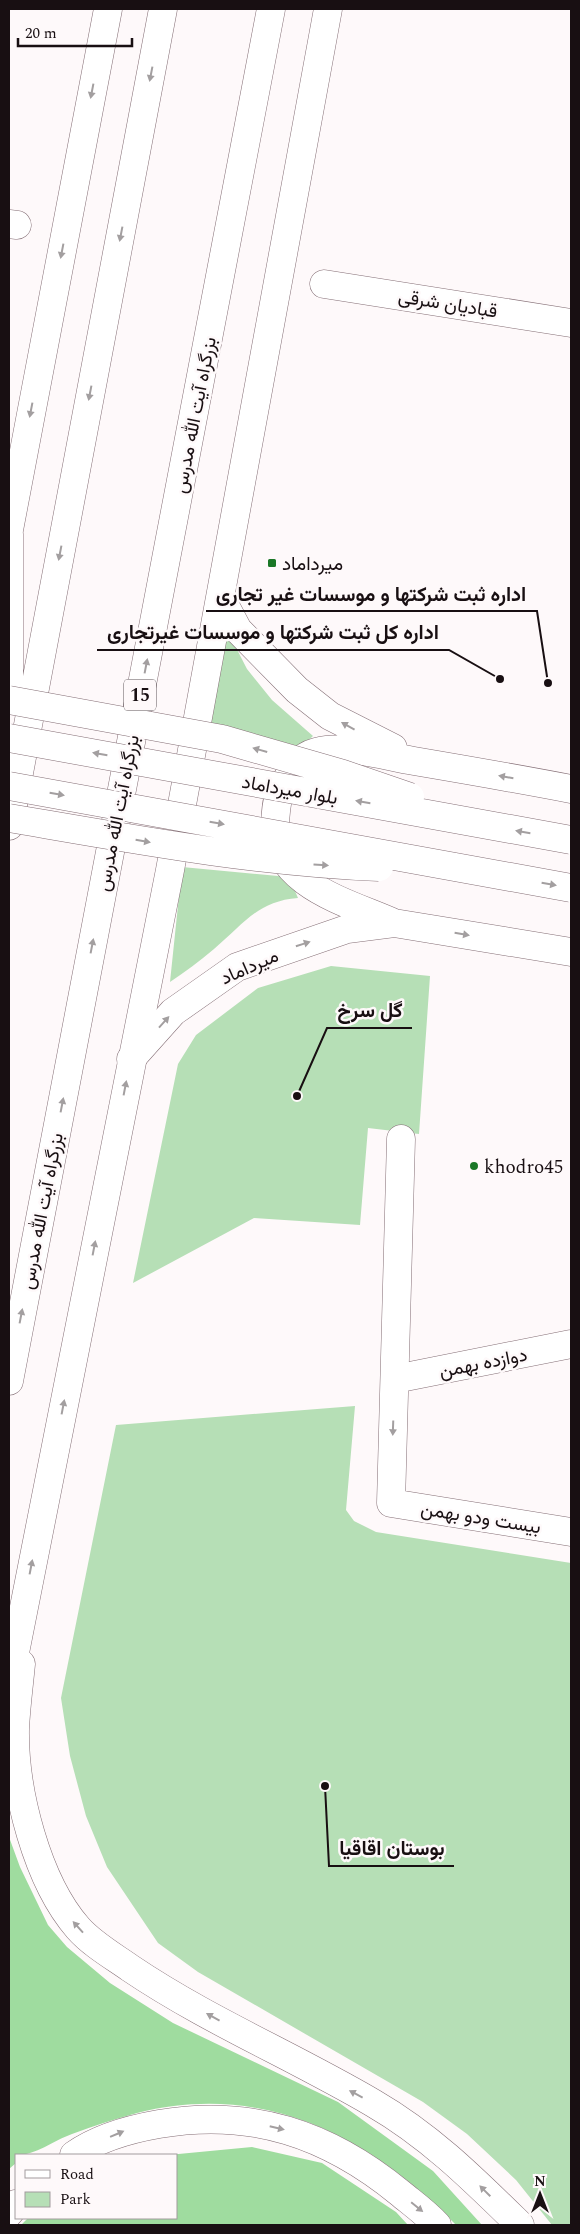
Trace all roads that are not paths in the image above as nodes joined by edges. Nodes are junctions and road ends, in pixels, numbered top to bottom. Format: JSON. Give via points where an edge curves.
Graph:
{"nodes":[{"id":1,"x":108,"y":9,"type":"edge"},
{"id":2,"x":163,"y":9,"type":"edge"},
{"id":3,"x":271,"y":9,"type":"edge"},
{"id":4,"x":328,"y":9,"type":"edge"},
{"id":5,"x":324,"y":284,"type":"dead end"},
{"id":6,"x":571,"y":323,"type":"edge"},
{"id":7,"x":9,"y":530,"type":"edge"},
{"id":8,"x":9,"y":534,"type":"edge"},
{"id":9,"x":221,"y":598,"type":"junction"},
{"id":10,"x":9,"y":688,"type":"edge"},
{"id":11,"x":9,"y":700,"type":"edge"},
{"id":12,"x":9,"y":738,"type":"edge"},
{"id":13,"x":424,"y":762,"type":"junction"},
{"id":14,"x":9,"y":786,"type":"edge"},
{"id":15,"x":571,"y":789,"type":"edge"},
{"id":16,"x":9,"y":818,"type":"edge"},
{"id":17,"x":489,"y":825,"type":"junction"},
{"id":18,"x":9,"y":826,"type":"edge"},
{"id":19,"x":571,"y":840,"type":"edge"},
{"id":20,"x":484,"y":872,"type":"junction"},
{"id":21,"x":571,"y":888,"type":"edge"},
{"id":22,"x":394,"y":922,"type":"junction"},
{"id":23,"x":571,"y":952,"type":"edge"},
{"id":24,"x":131,"y":1059,"type":"junction"},
{"id":25,"x":402,"y":1139,"type":"dead end"},
{"id":26,"x":571,"y":1344,"type":"edge"},
{"id":27,"x":395,"y":1379,"type":"junction"},
{"id":28,"x":9,"y":1382,"type":"edge"},
{"id":29,"x":571,"y":1532,"type":"edge"},
{"id":30,"x":26,"y":1596,"type":"junction"},
{"id":31,"x":9,"y":1683,"type":"edge"},
{"id":32,"x":76,"y":2154,"type":"edge"},
{"id":33,"x":437,"y":2225,"type":"edge"},
{"id":34,"x":520,"y":2225,"type":"edge"}],
"edges":[{"from":1,"to":7,"type":"main road","one_way":true},
{"from":2,"to":18,"type":"main road","one_way":true},
{"from":28,"to":3,"type":"main road","name":"بزرگراه آیت الله مدرس","number":"15","one_way":true},
{"from":4,"to":9,"type":"main road"},
{"from":5,"to":6,"type":"main road","name":"قبادیان شرقی"},
{"from":8,"to":10,"type":"main road"},
{"from":13,"to":9,"type":"main road","one_way":true,"via":[[330,716],[297,690],[238,630]]},
{"from":9,"to":24,"type":"main road"},
{"from":17,"to":11,"type":"main road","one_way":true,"bridge":true,"via":[[343,774],[222,739]]},
{"from":17,"to":12,"type":"main road","name":"بلوار میرداماد","one_way":true,"bridge":true},
{"from":15,"to":13,"type":"main road","one_way":true},
{"from":13,"to":22,"type":"main road","via":[[357,751],[317,752],[302,759],[279,794],[274,833],[280,853],[292,870],[310,885]]},
{"from":14,"to":20,"type":"main road","one_way":true,"bridge":true},
{"from":16,"to":20,"type":"main road","one_way":true,"bridge":true,"via":[[197,851],[312,864]]},
{"from":19,"to":17,"type":"main road","name":"بلوار میرداماد","one_way":true,"bridge":true},
{"from":20,"to":21,"type":"main road","one_way":true,"bridge":true},
{"from":22,"to":23,"type":"main road","name":"میرداماد","one_way":true},
{"from":24,"to":22,"type":"main road","name":"میرداماد","one_way":true,"via":[[173,1012],[238,967],[348,930]]},
{"from":30,"to":24,"type":"main road","one_way":true},
{"from":25,"to":27,"type":"main road"},
{"from":26,"to":27,"type":"main road","name":"دوازده بهمن"},
{"from":27,"to":29,"type":"main road","name":"بیست ودو بهمن","one_way":true,"via":[[391,1504]]},
{"from":30,"to":31,"type":"main road"},
{"from":34,"to":30,"type":"main road","one_way":true,"via":[[419,2131],[372,2102],[156,1985],[79,1930],[62,1907],[46,1874],[33,1841],[23,1798],[15,1730]]},
{"from":32,"to":33,"type":"main road","one_way":true,"via":[[131,2128],[184,2120],[243,2120],[286,2130],[339,2150],[376,2174]]}]}
